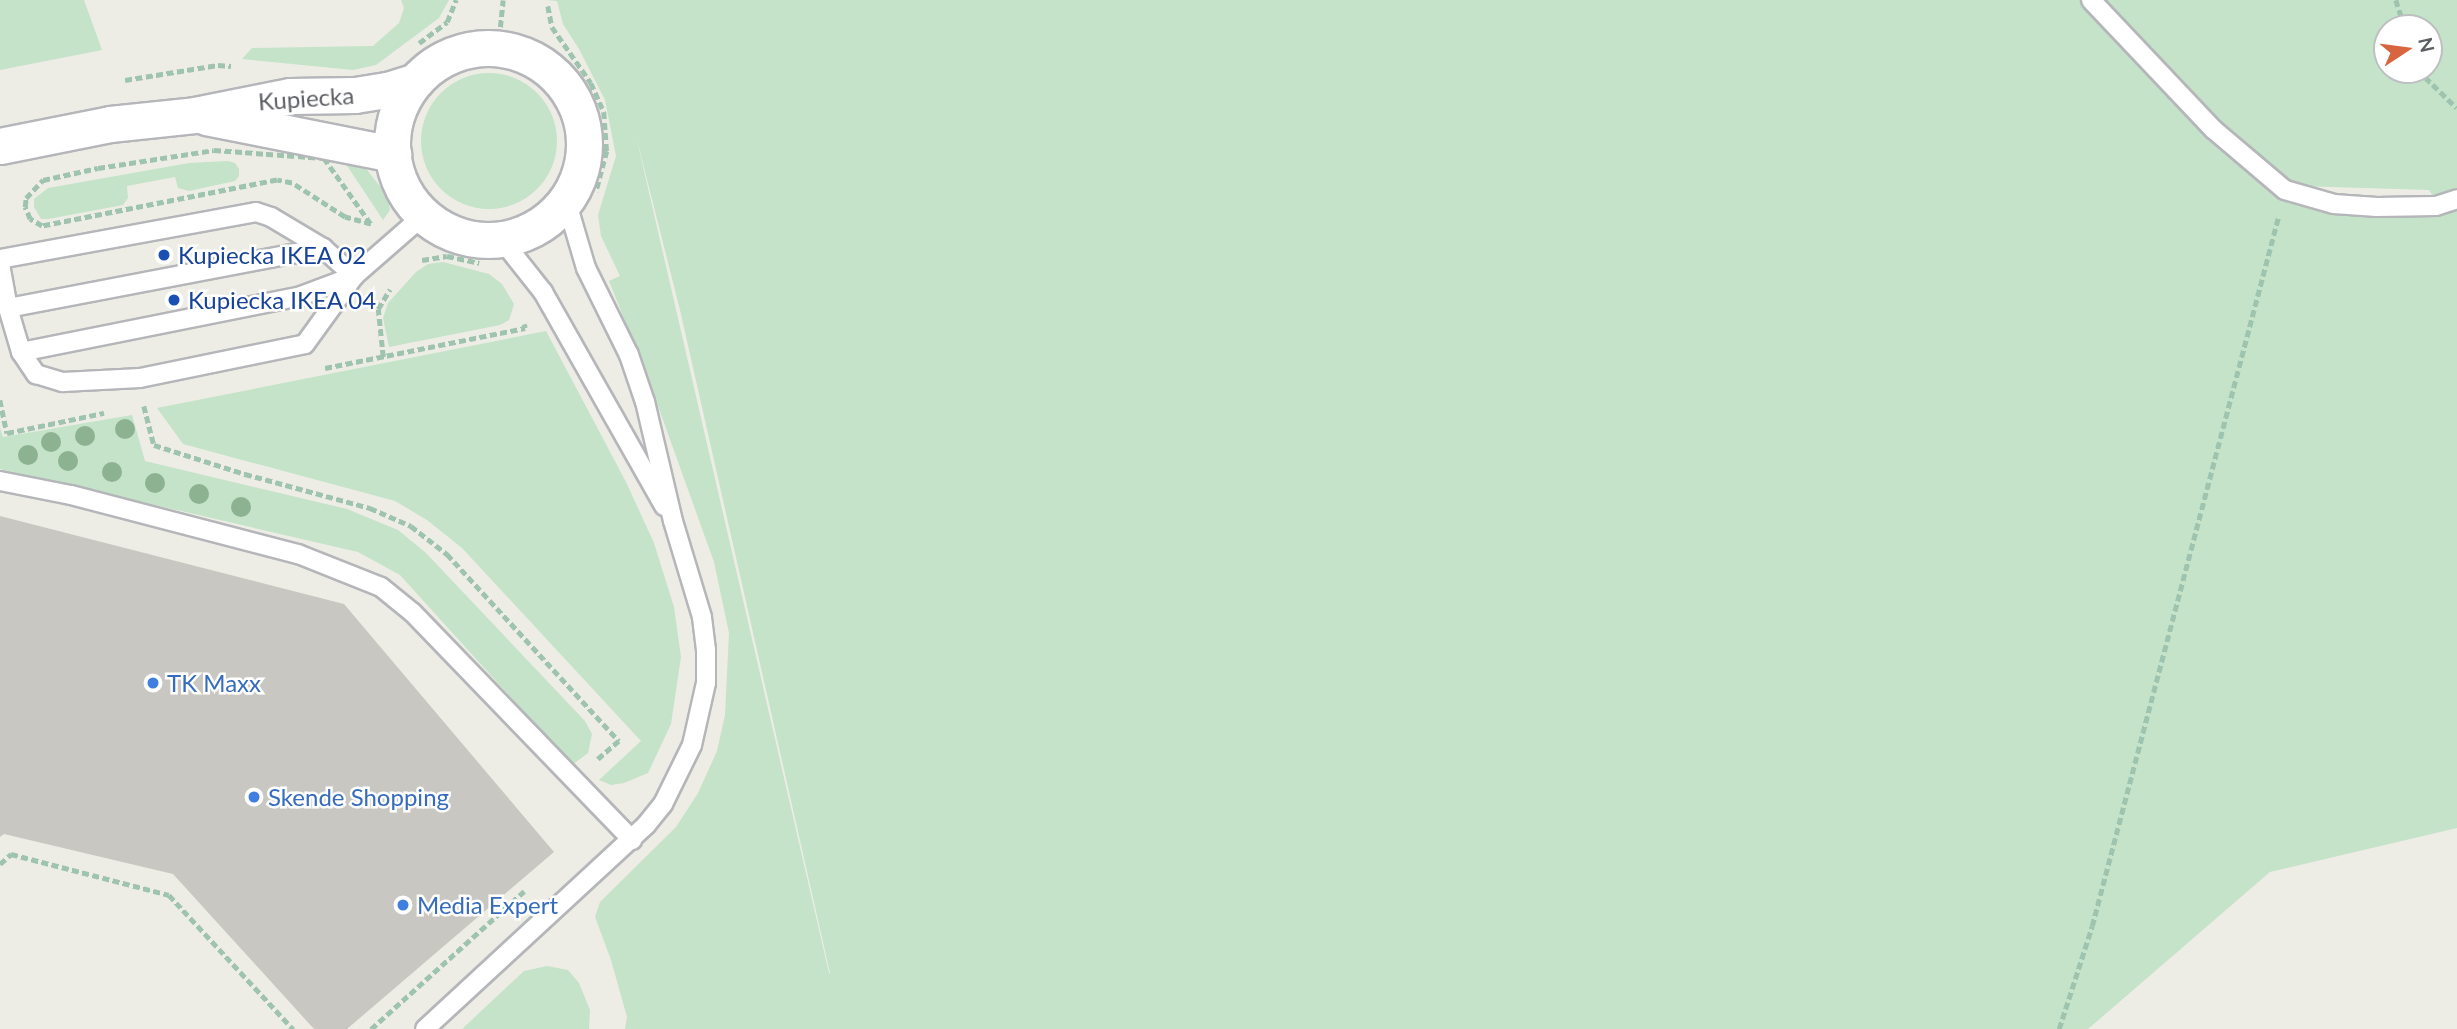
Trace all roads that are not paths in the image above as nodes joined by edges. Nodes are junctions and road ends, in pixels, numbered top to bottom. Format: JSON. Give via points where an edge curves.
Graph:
{"nodes":[{"id":1,"x":2091,"y":0,"type":"edge"},
{"id":2,"x":416,"y":81,"type":"junction"},
{"id":3,"x":195,"y":115,"type":"junction"},
{"id":4,"x":0,"y":146,"type":"edge"},
{"id":5,"x":393,"y":154,"type":"junction"},
{"id":6,"x":580,"y":198,"type":"junction"},
{"id":7,"x":2457,"y":199,"type":"edge"},
{"id":8,"x":424,"y":215,"type":"junction"},
{"id":9,"x":323,"y":248,"type":"junction"},
{"id":10,"x":494,"y":253,"type":"junction"},
{"id":11,"x":0,"y":262,"type":"edge"},
{"id":12,"x":354,"y":276,"type":"junction"},
{"id":13,"x":8,"y":308,"type":"junction"},
{"id":14,"x":20,"y":352,"type":"junction"},
{"id":15,"x":0,"y":481,"type":"edge"},
{"id":16,"x":673,"y":521,"type":"junction"},
{"id":17,"x":632,"y":840,"type":"junction"},
{"id":18,"x":425,"y":1029,"type":"edge"}],
"edges":[{"from":1,"to":7,"type":"lane","via":[[2213,129],[2285,190],[2334,204],[2377,207],[2435,206]]},
{"from":2,"to":3,"type":"street","name":"Kupiecka","via":[[388,90],[290,96]]},
{"from":2,"to":5,"type":"street","via":[[396,115]]},
{"from":2,"to":6,"type":"street","via":[[435,63],[459,52],[498,48],[524,54],[547,68],[578,111],[584,150]]},
{"from":3,"to":4,"type":"street","name":"Kupiecka","via":[[110,124]]},
{"from":3,"to":5,"type":"street","name":"Kupiecka"},
{"from":5,"to":8,"type":"street","via":[[403,187]]},
{"from":6,"to":10,"type":"street"},
{"from":6,"to":16,"type":"lane","via":[[586,268],[629,355]]},
{"from":8,"to":10,"type":"street"},
{"from":8,"to":12,"type":"lane"},
{"from":9,"to":11,"type":"lane","via":[[256,212]]},
{"from":9,"to":12,"type":"lane"},
{"from":9,"to":13,"type":"lane"},
{"from":10,"to":16,"type":"lane","via":[[543,292]]},
{"from":11,"to":13,"type":"lane"},
{"from":12,"to":14,"type":"lane","via":[[301,296]]},
{"from":12,"to":14,"type":"lane","via":[[304,344],[139,377],[63,382],[36,374]]},
{"from":13,"to":14,"type":"lane"},
{"from":15,"to":17,"type":"lane","via":[[298,554],[381,587],[412,612]]},
{"from":16,"to":17,"type":"lane","via":[[702,617],[706,683],[692,745],[680,772],[663,804]]},
{"from":17,"to":18,"type":"lane"}]}
